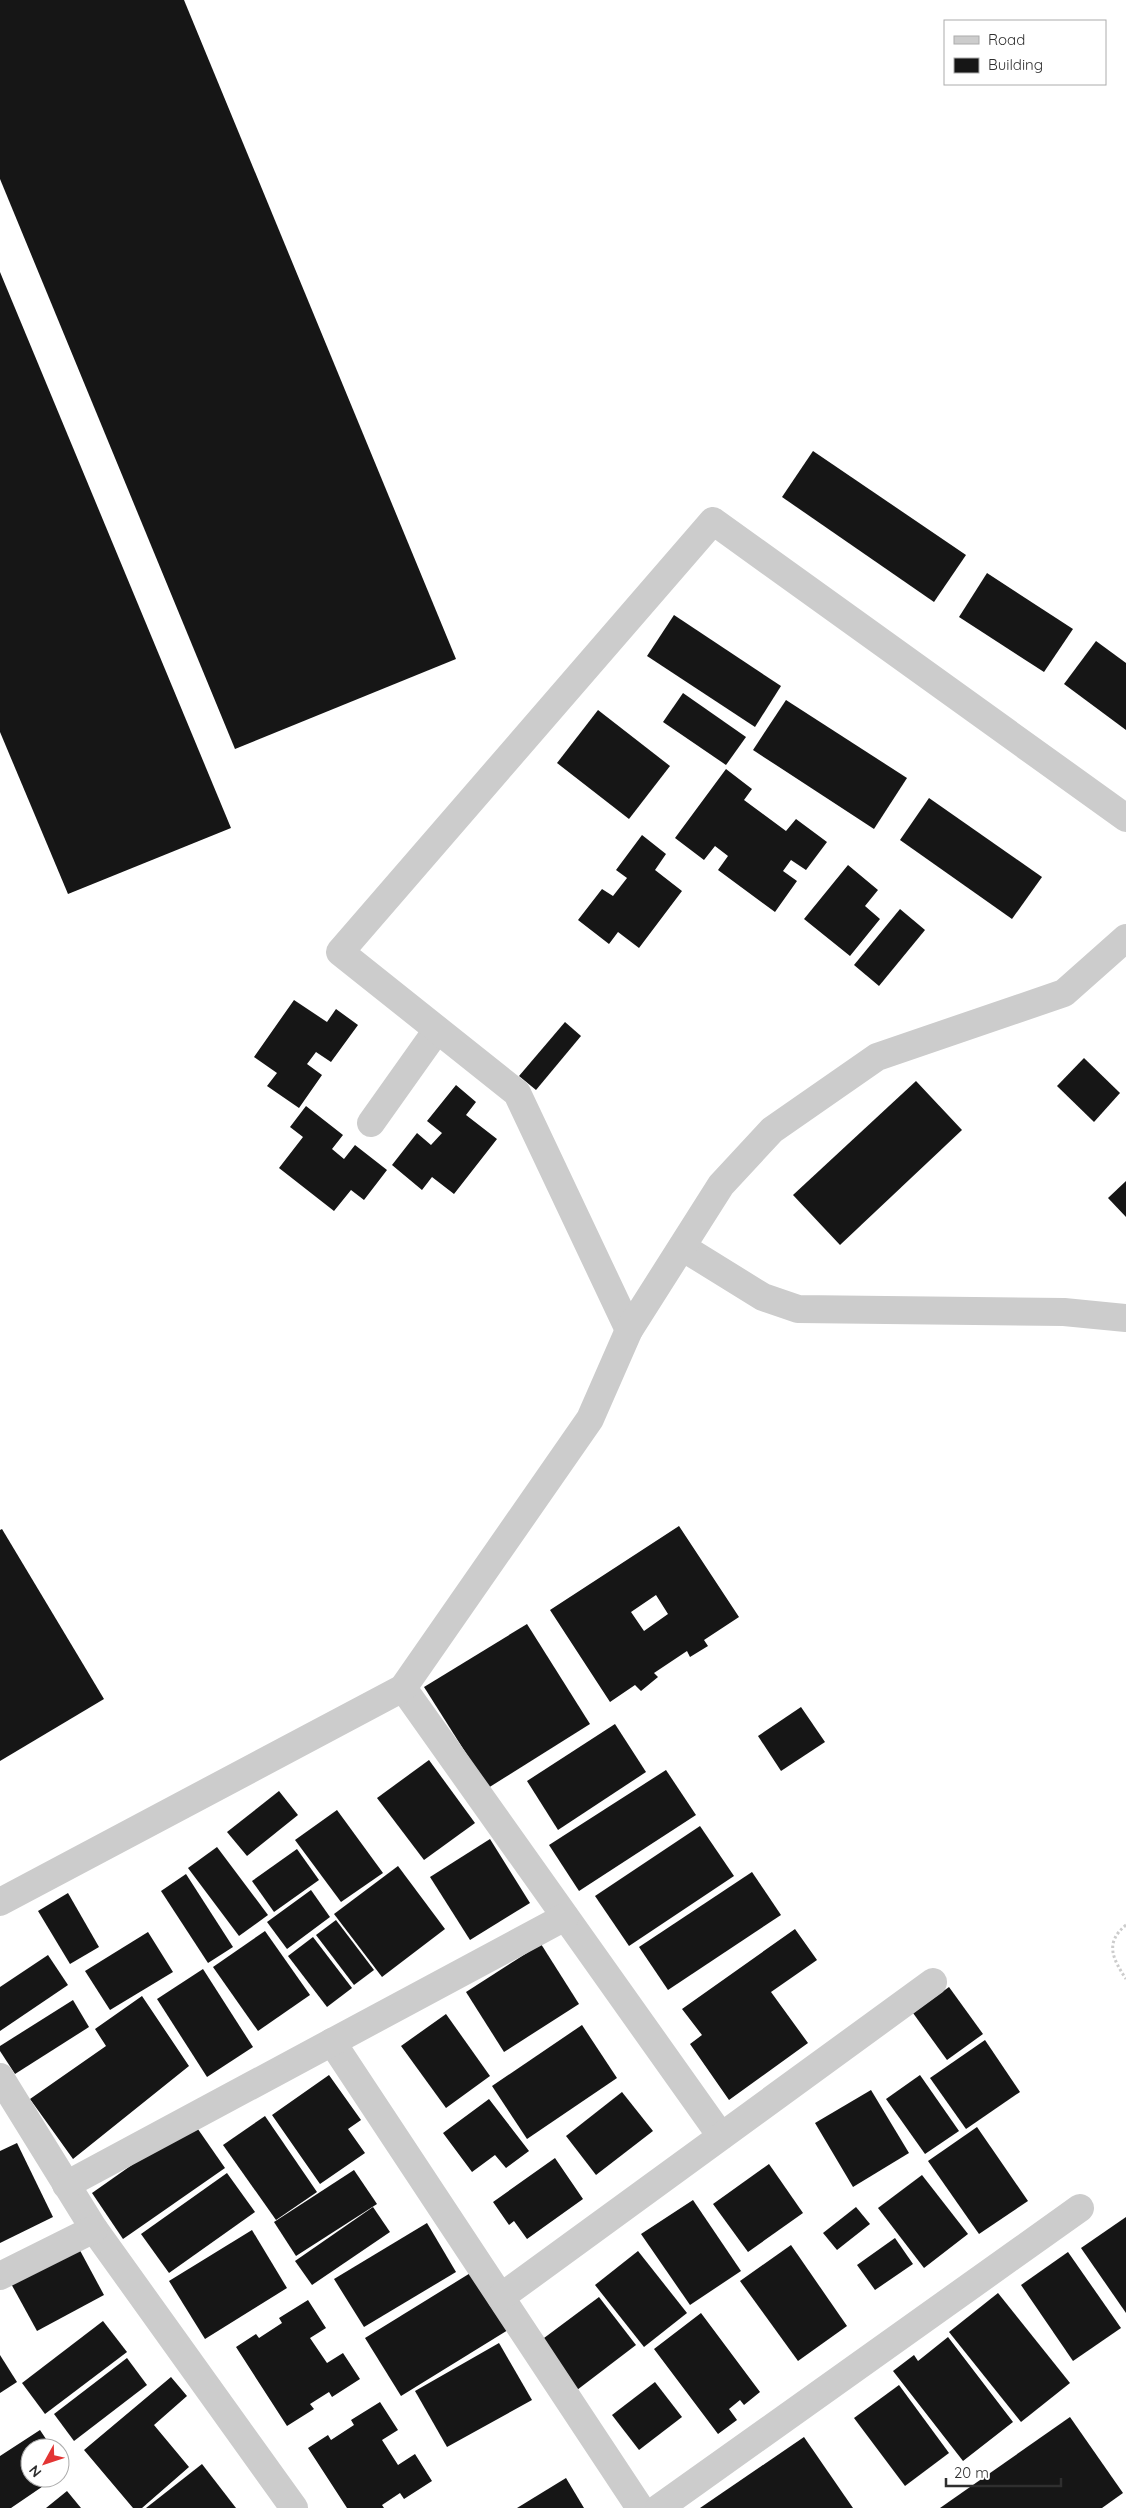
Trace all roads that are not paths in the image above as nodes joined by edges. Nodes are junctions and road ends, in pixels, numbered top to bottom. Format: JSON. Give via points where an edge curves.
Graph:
{"nodes":[{"id":1,"x":1126,"y":818,"type":"edge"},
{"id":2,"x":1126,"y":938,"type":"edge"},
{"id":3,"x":437,"y":1030,"type":"junction"},
{"id":4,"x":371,"y":1123,"type":"dead end"},
{"id":5,"x":682,"y":1247,"type":"junction"},
{"id":6,"x":1126,"y":1318,"type":"edge"},
{"id":7,"x":629,"y":1330,"type":"junction"},
{"id":8,"x":403,"y":1688,"type":"junction"},
{"id":9,"x":0,"y":1902,"type":"edge"},
{"id":10,"x":565,"y":1917,"type":"junction"},
{"id":11,"x":933,"y":1982,"type":"dead end"},
{"id":12,"x":332,"y":2042,"type":"junction"},
{"id":13,"x":2,"y":2084,"type":"edge"},
{"id":14,"x":721,"y":2136,"type":"junction"},
{"id":15,"x":66,"y":2185,"type":"junction"},
{"id":16,"x":1080,"y":2208,"type":"dead end"},
{"id":17,"x":94,"y":2229,"type":"junction"},
{"id":18,"x":0,"y":2276,"type":"edge"},
{"id":19,"x":500,"y":2297,"type":"junction"},
{"id":20,"x":294,"y":2508,"type":"edge"},
{"id":21,"x":640,"y":2508,"type":"edge"},
{"id":22,"x":659,"y":2508,"type":"edge"}],
"edges":[{"from":1,"to":3,"type":"street","via":[[713,521],[340,952]]},
{"from":2,"to":5,"type":"street","via":[[1064,994],[877,1058],[772,1130],[721,1186]]},
{"from":3,"to":4,"type":"street"},
{"from":3,"to":7,"type":"street","via":[[517,1093]]},
{"from":5,"to":6,"type":"street","via":[[764,1297],[798,1309],[1064,1312]]},
{"from":5,"to":7,"type":"street"},
{"from":7,"to":8,"type":"street","via":[[590,1419]]},
{"from":8,"to":9,"type":"street"},
{"from":8,"to":10,"type":"street"},
{"from":10,"to":12,"type":"street"},
{"from":10,"to":14,"type":"street"},
{"from":11,"to":14,"type":"street"},
{"from":12,"to":15,"type":"street"},
{"from":12,"to":19,"type":"street"},
{"from":13,"to":15,"type":"street"},
{"from":14,"to":19,"type":"street"},
{"from":15,"to":17,"type":"street"},
{"from":16,"to":22,"type":"street"},
{"from":17,"to":18,"type":"street"},
{"from":17,"to":20,"type":"street"},
{"from":19,"to":21,"type":"street"}]}
